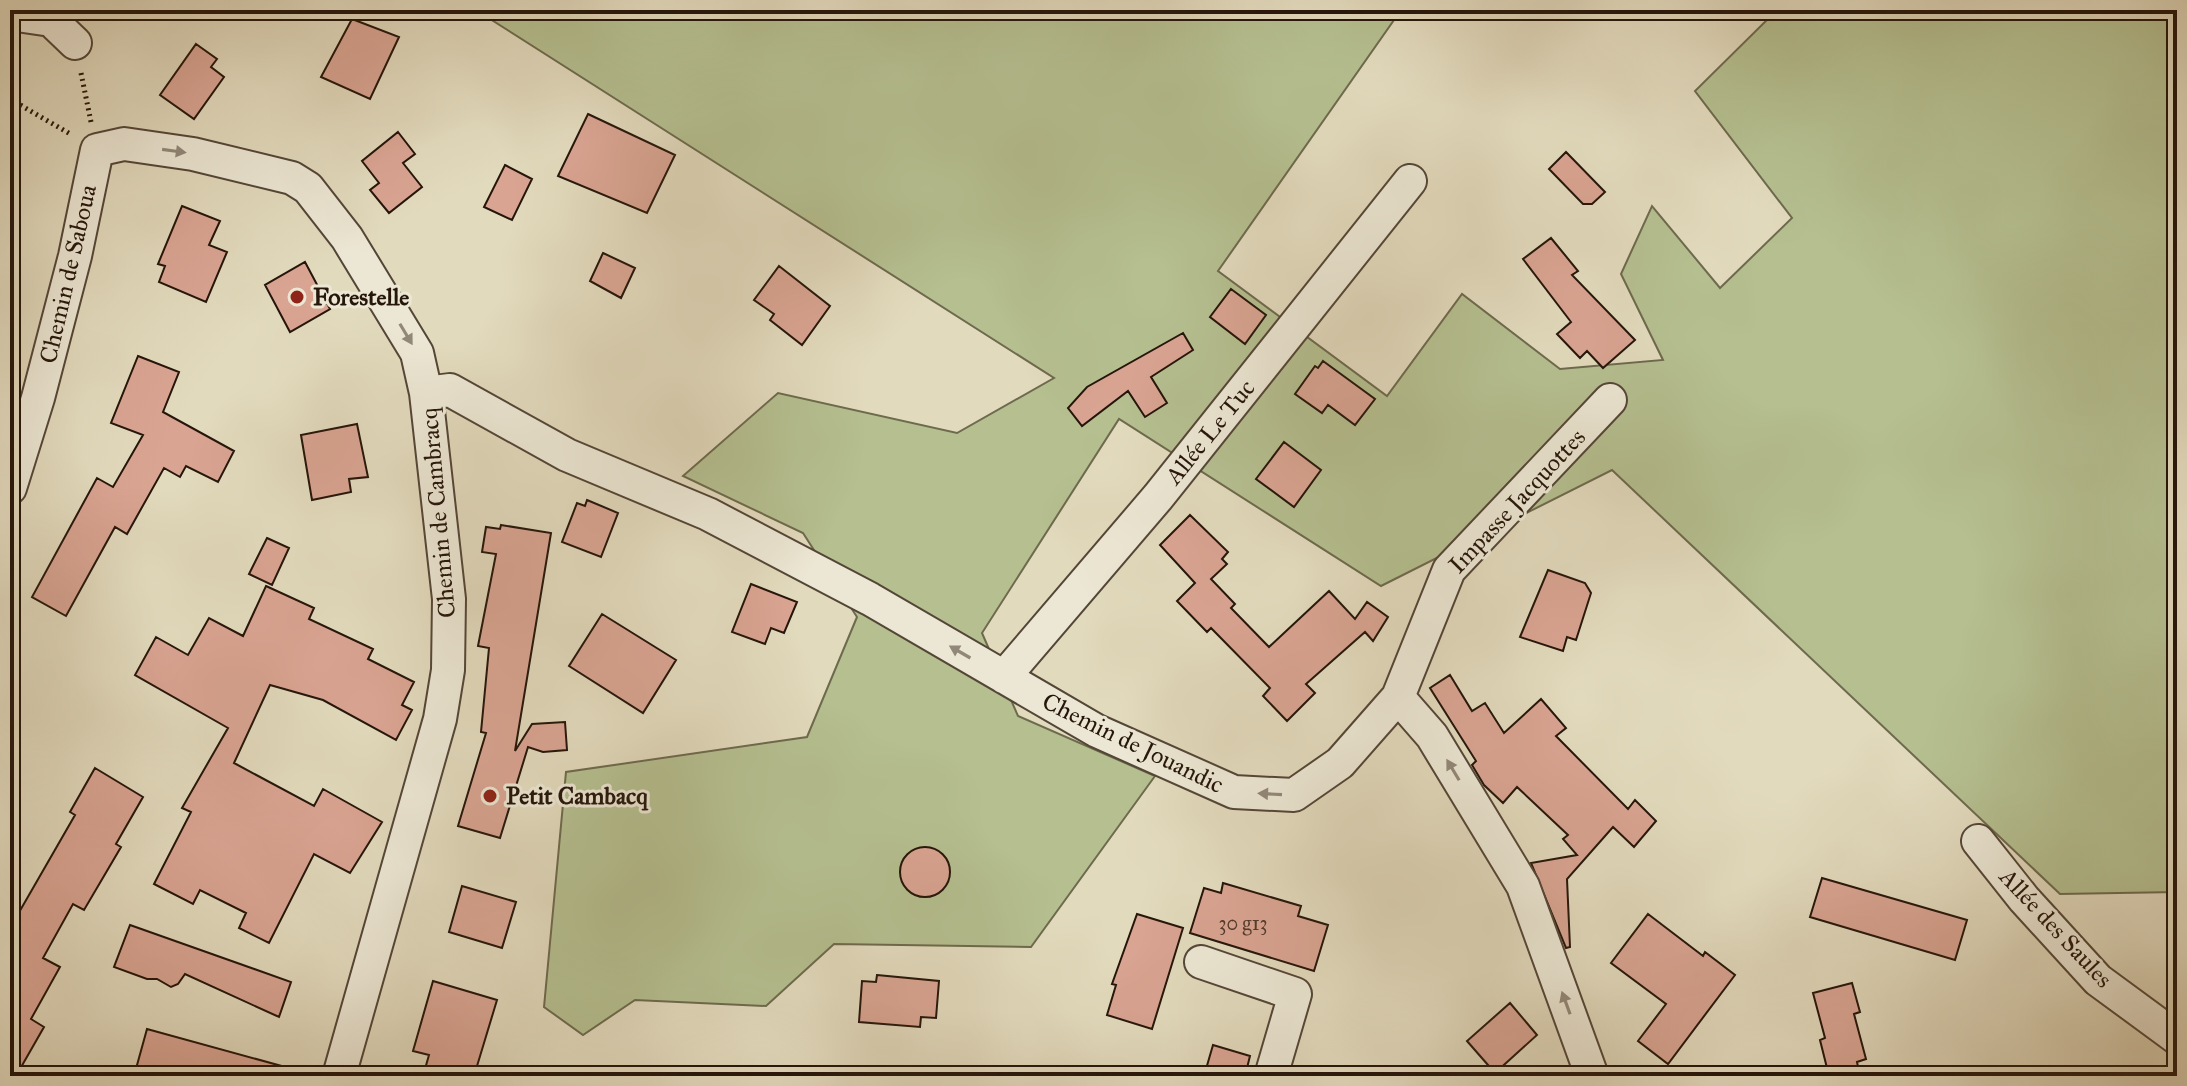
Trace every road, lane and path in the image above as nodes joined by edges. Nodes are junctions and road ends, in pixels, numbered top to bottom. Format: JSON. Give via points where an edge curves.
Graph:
{"nodes":[{"id":1,"x":13,"y":13,"type":"edge"},
{"id":2,"x":75,"y":43,"type":"joint"},
{"id":3,"x":10,"y":99,"type":"edge"},
{"id":4,"x":97,"y":150,"type":"junction"},
{"id":5,"x":1410,"y":181,"type":"dead end"},
{"id":6,"x":426,"y":393,"type":"junction"},
{"id":7,"x":1610,"y":400,"type":"dead end"},
{"id":8,"x":10,"y":488,"type":"edge"},
{"id":9,"x":1004,"y":677,"type":"junction"},
{"id":10,"x":1398,"y":697,"type":"junction"},
{"id":11,"x":1978,"y":841,"type":"dead end"},
{"id":12,"x":1201,"y":962,"type":"dead end"},
{"id":13,"x":2177,"y":1038,"type":"edge"},
{"id":14,"x":339,"y":1076,"type":"edge"},
{"id":15,"x":1271,"y":1076,"type":"edge"},
{"id":16,"x":1592,"y":1076,"type":"edge"}],
"edges":[{"from":1,"to":2,"type":"street","via":[[51,20]]},
{"from":2,"to":4,"type":"path"},
{"from":3,"to":4,"type":"path"},
{"from":4,"to":6,"type":"street","name":"Chemin de Cambracq","one_way":true,"via":[[124,144],[193,154],[292,178],[308,188],[347,238],[417,353]]},
{"from":4,"to":8,"type":"street","name":"Chemin de Saboua","via":[[68,284]]},
{"from":5,"to":9,"type":"street","name":"Allée Le Tuc","via":[[1158,497]]},
{"from":9,"to":6,"type":"street","name":"Chemin de Jouandic","one_way":true,"via":[[708,514],[567,455],[450,390]]},
{"from":6,"to":14,"type":"street","name":"Chemin de Cambracq","via":[[449,599],[448,670],[440,719]]},
{"from":7,"to":10,"type":"street","name":"Impasse Jacquottes","via":[[1449,570]]},
{"from":10,"to":9,"type":"street","name":"Chemin de Jouandic","one_way":true,"via":[[1340,763],[1294,795],[1234,792],[1097,731]]},
{"from":16,"to":10,"type":"street","one_way":true,"via":[[1523,886],[1432,736]]},
{"from":11,"to":13,"type":"street","name":"Allée des Saules","via":[[2098,980]]},
{"from":12,"to":15,"type":"street","via":[[1295,994]]}]}
